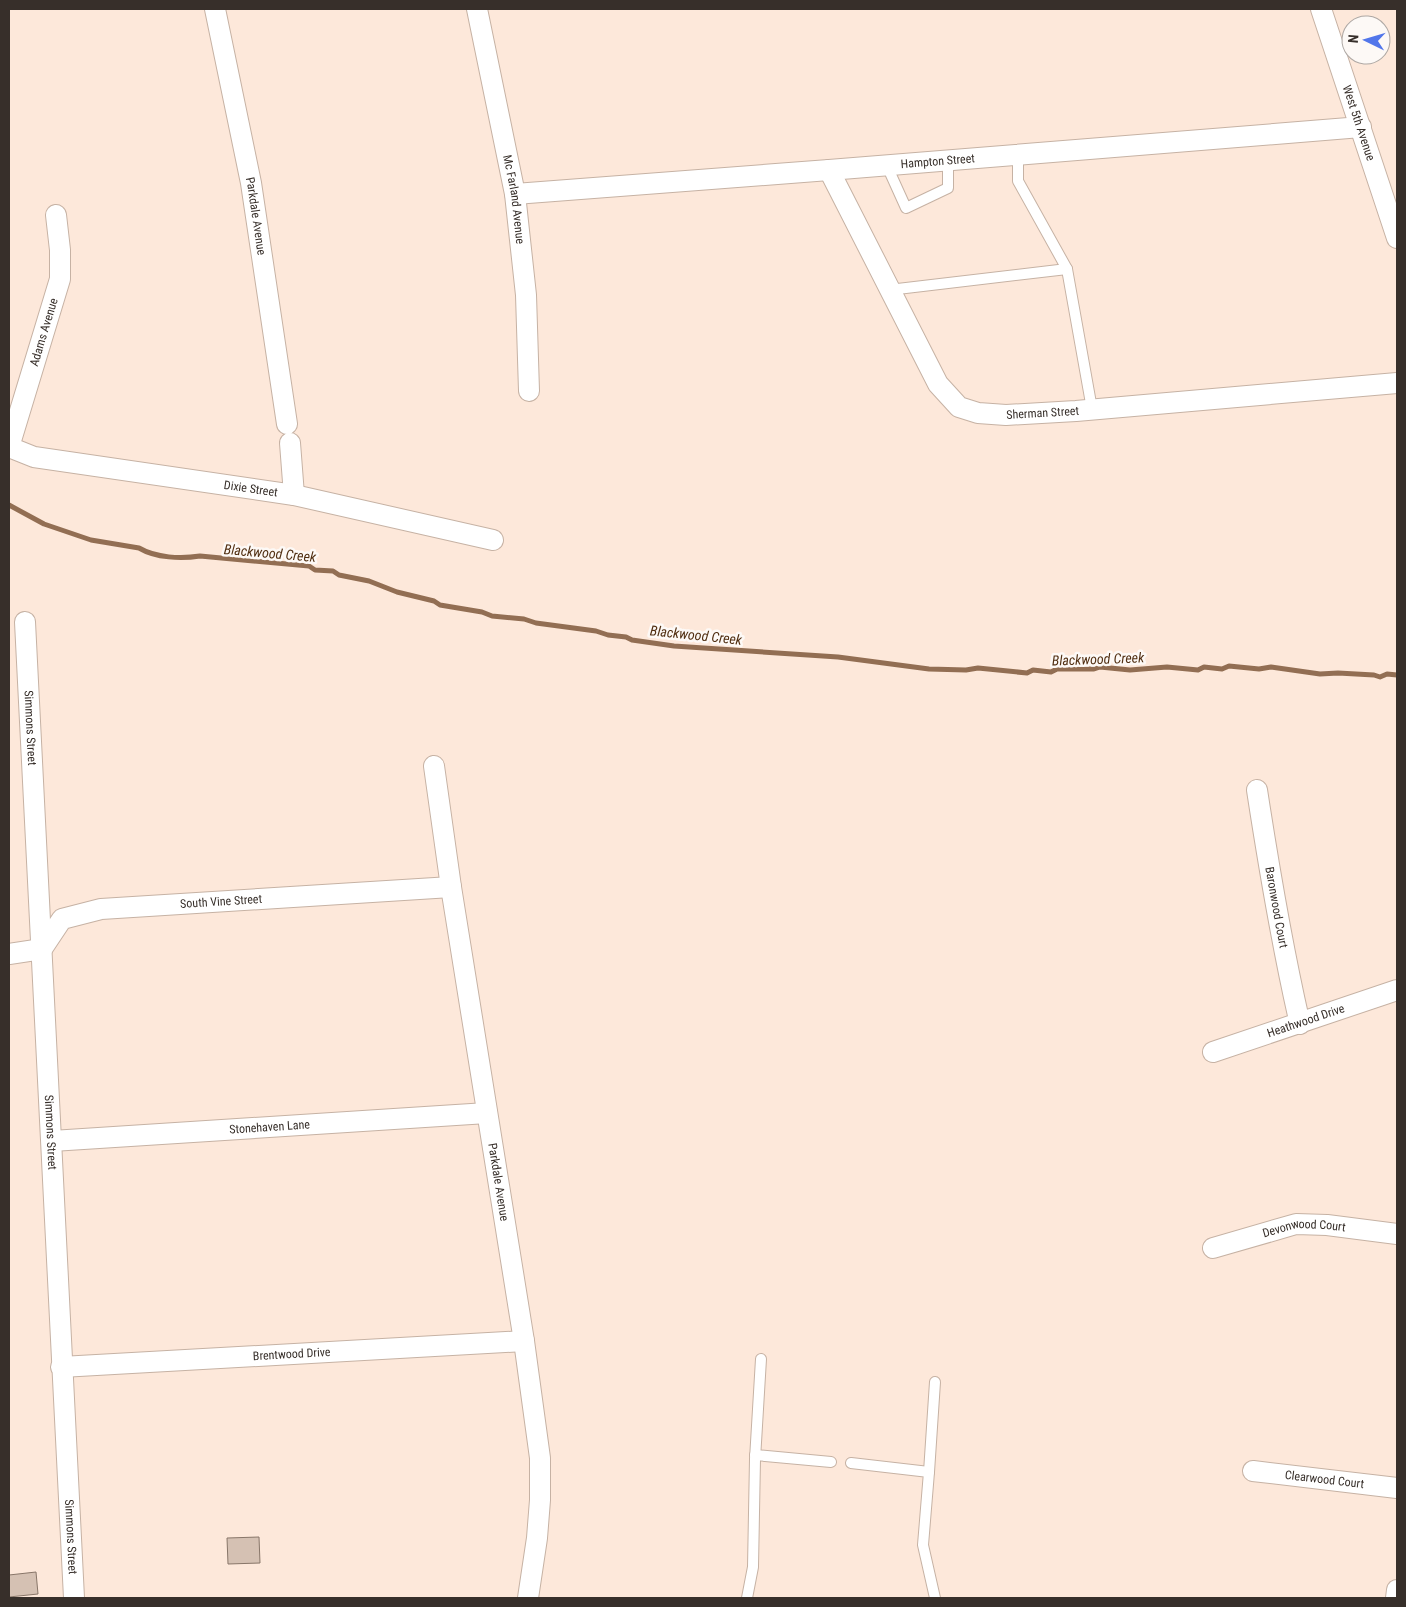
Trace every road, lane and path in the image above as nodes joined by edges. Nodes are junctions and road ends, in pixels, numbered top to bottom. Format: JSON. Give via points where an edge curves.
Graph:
{"nodes":[{"id":1,"x":214,"y":9,"type":"edge"},
{"id":2,"x":477,"y":9,"type":"edge"},
{"id":3,"x":1321,"y":9,"type":"edge"},
{"id":4,"x":1361,"y":127,"type":"junction"},
{"id":5,"x":1018,"y":155,"type":"junction"},
{"id":6,"x":948,"y":161,"type":"junction"},
{"id":7,"x":887,"y":166,"type":"junction"},
{"id":8,"x":829,"y":170,"type":"junction"},
{"id":9,"x":515,"y":194,"type":"junction"},
{"id":10,"x":56,"y":215,"type":"dead end"},
{"id":11,"x":1397,"y":238,"type":"edge"},
{"id":12,"x":1067,"y":269,"type":"junction"},
{"id":13,"x":889,"y":290,"type":"junction"},
{"id":14,"x":1397,"y":382,"type":"edge"},
{"id":15,"x":529,"y":391,"type":"dead end"},
{"id":16,"x":1092,"y":409,"type":"junction"},
{"id":17,"x":9,"y":447,"type":"edge"},
{"id":18,"x":294,"y":495,"type":"junction"},
{"id":19,"x":493,"y":540,"type":"dead end"},
{"id":20,"x":25,"y":622,"type":"dead end"},
{"id":21,"x":434,"y":766,"type":"dead end"},
{"id":22,"x":1257,"y":790,"type":"dead end"},
{"id":23,"x":452,"y":887,"type":"junction"},
{"id":24,"x":42,"y":949,"type":"junction"},
{"id":25,"x":9,"y":954,"type":"edge"},
{"id":26,"x":1397,"y":990,"type":"edge"},
{"id":27,"x":1300,"y":1024,"type":"junction"},
{"id":28,"x":1213,"y":1052,"type":"dead end"},
{"id":29,"x":487,"y":1113,"type":"junction"},
{"id":30,"x":52,"y":1141,"type":"junction"},
{"id":31,"x":1397,"y":1234,"type":"edge"},
{"id":32,"x":1213,"y":1248,"type":"dead end"},
{"id":33,"x":524,"y":1341,"type":"junction"},
{"id":34,"x":761,"y":1359,"type":"dead end"},
{"id":35,"x":61,"y":1367,"type":"junction"},
{"id":36,"x":935,"y":1382,"type":"dead end"},
{"id":37,"x":755,"y":1455,"type":"junction"},
{"id":38,"x":831,"y":1462,"type":"dead end"},
{"id":39,"x":852,"y":1463,"type":"dead end"},
{"id":40,"x":1253,"y":1471,"type":"dead end"},
{"id":41,"x":929,"y":1472,"type":"junction"},
{"id":42,"x":1397,"y":1488,"type":"edge"},
{"id":43,"x":1397,"y":1590,"type":"edge"},
{"id":44,"x":74,"y":1598,"type":"edge"},
{"id":45,"x":528,"y":1598,"type":"edge"},
{"id":46,"x":747,"y":1598,"type":"edge"},
{"id":47,"x":935,"y":1598,"type":"edge"},
{"id":48,"x":1396,"y":1598,"type":"edge"}],
"edges":[{"from":1,"to":18,"type":"street","name":"Parkdale Avenue","via":[[251,183],[289,434]]},
{"from":2,"to":9,"type":"street","name":"Mc Farland Avenue"},
{"from":3,"to":4,"type":"street","name":"West 5th Avenue"},
{"from":4,"to":5,"type":"street","name":"Hampton Street"},
{"from":4,"to":11,"type":"street","name":"West 5th Avenue"},
{"from":5,"to":6,"type":"street","name":"Hampton Street"},
{"from":5,"to":12,"type":"lane","via":[[1018,181]]},
{"from":6,"to":7,"type":"street","name":"Hampton Street"},
{"from":6,"to":7,"type":"lane","via":[[948,188],[906,208]]},
{"from":7,"to":8,"type":"street","name":"Hampton Street"},
{"from":8,"to":9,"type":"street","name":"Hampton Street"},
{"from":8,"to":13,"type":"street","name":"Sherman Street"},
{"from":9,"to":15,"type":"street","name":"Mc Farland Avenue","via":[[526,296]]},
{"from":10,"to":17,"type":"street","name":"Adams Avenue","via":[[60,279]]},
{"from":12,"to":13,"type":"lane"},
{"from":12,"to":16,"type":"lane"},
{"from":13,"to":16,"type":"street","name":"Sherman Street","via":[[938,384],[958,407],[978,413],[1006,415]]},
{"from":14,"to":16,"type":"street","name":"Sherman Street"},
{"from":17,"to":18,"type":"street","name":"Dixie Street","via":[[34,457]]},
{"from":18,"to":19,"type":"street","name":"Dixie Street"},
{"from":20,"to":24,"type":"street","name":"Simmons Street"},
{"from":21,"to":23,"type":"street","name":"Parkdale Avenue"},
{"from":22,"to":27,"type":"street","name":"Baronwood Court","via":[[1274,899]]},
{"from":23,"to":24,"type":"street","name":"South Vine Street","via":[[101,909],[62,920]]},
{"from":23,"to":29,"type":"street","name":"Parkdale Avenue"},
{"from":24,"to":25,"type":"street"},
{"from":24,"to":30,"type":"street","name":"Simmons Street"},
{"from":26,"to":27,"type":"street","name":"Heathwood Drive"},
{"from":27,"to":28,"type":"street","name":"Heathwood Drive"},
{"from":29,"to":30,"type":"street","name":"Stonehaven Lane"},
{"from":29,"to":33,"type":"street","name":"Parkdale Avenue"},
{"from":30,"to":35,"type":"street","name":"Simmons Street"},
{"from":31,"to":32,"type":"street","name":"Devonwood Court","via":[[1296,1224]]},
{"from":33,"to":35,"type":"street","name":"Brentwood Drive"},
{"from":33,"to":45,"type":"street","name":"Parkdale Avenue","via":[[540,1458],[537,1538]]},
{"from":34,"to":37,"type":"lane"},
{"from":35,"to":44,"type":"street","name":"Simmons Street"},
{"from":36,"to":41,"type":"lane"},
{"from":37,"to":38,"type":"lane"},
{"from":37,"to":46,"type":"lane","via":[[753,1567]]},
{"from":39,"to":41,"type":"lane"},
{"from":40,"to":42,"type":"street","name":"Clearwood Court"},
{"from":41,"to":47,"type":"lane","via":[[923,1545]]},
{"from":43,"to":48,"type":"street"}]}
